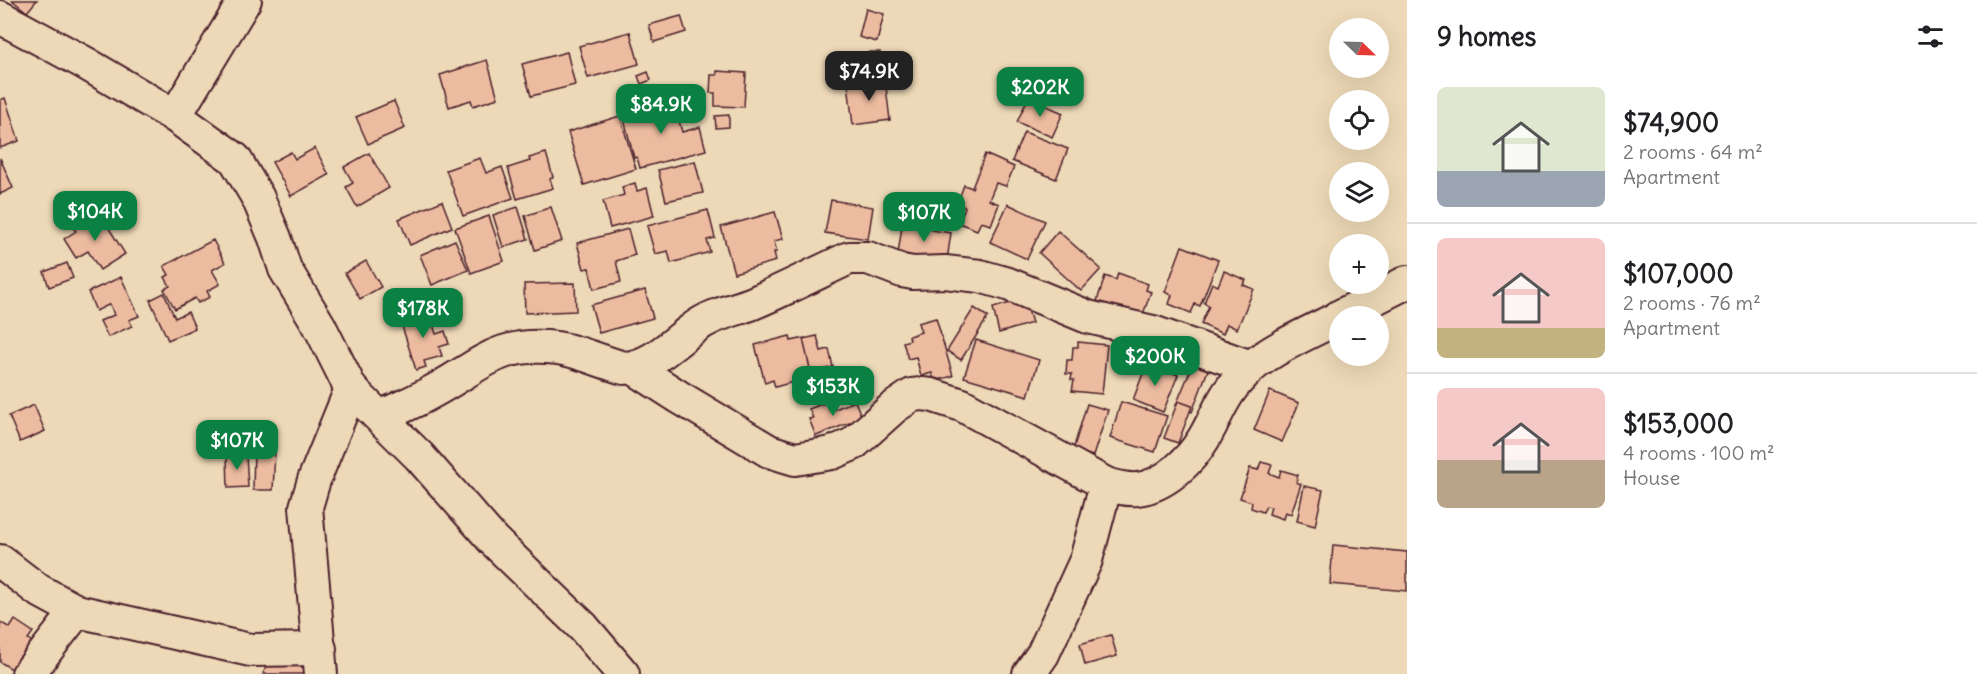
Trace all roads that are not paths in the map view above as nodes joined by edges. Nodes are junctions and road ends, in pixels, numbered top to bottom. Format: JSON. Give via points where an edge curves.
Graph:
{"nodes":[{"id":1,"x":245,"y":0,"type":"edge"},
{"id":2,"x":0,"y":17,"type":"edge"},
{"id":3,"x":175,"y":116,"type":"junction"},
{"id":4,"x":1407,"y":282,"type":"edge"},
{"id":5,"x":1361,"y":306,"type":"edge"},
{"id":6,"x":1329,"y":323,"type":"edge"},
{"id":7,"x":1251,"y":367,"type":"junction"},
{"id":8,"x":634,"y":368,"type":"junction"},
{"id":9,"x":351,"y":389,"type":"junction"},
{"id":10,"x":380,"y":417,"type":"junction"},
{"id":11,"x":1106,"y":484,"type":"junction"},
{"id":12,"x":0,"y":561,"type":"edge"},
{"id":13,"x":77,"y":611,"type":"junction"},
{"id":14,"x":321,"y":662,"type":"edge"},
{"id":15,"x":28,"y":674,"type":"edge"},
{"id":16,"x":623,"y":674,"type":"edge"},
{"id":17,"x":1029,"y":674,"type":"edge"}],
"edges":[{"from":1,"to":3,"type":"street"},
{"from":2,"to":3,"type":"street"},
{"from":3,"to":9,"type":"street","via":[[235,159],[245,174],[276,238],[285,268]]},
{"from":4,"to":5,"type":"street"},
{"from":6,"to":7,"type":"street"},
{"from":7,"to":8,"type":"street","via":[[1153,332],[1088,317],[980,276],[902,272],[856,257],[747,305],[717,314]]},
{"from":7,"to":11,"type":"street","via":[[1226,394],[1193,454],[1165,480],[1141,489]]},
{"from":8,"to":10,"type":"street","via":[[559,348],[532,346],[508,350]]},
{"from":8,"to":11,"type":"street","via":[[769,451],[795,459],[832,453],[853,444],[893,408],[912,395],[922,394],[962,405]]},
{"from":9,"to":10,"type":"street"},
{"from":9,"to":14,"type":"street","via":[[306,507]]},
{"from":10,"to":16,"type":"street","via":[[493,540],[583,627]]},
{"from":11,"to":17,"type":"street","via":[[1086,560],[1043,654]]},
{"from":12,"to":13,"type":"street","via":[[38,590]]},
{"from":13,"to":14,"type":"street"},
{"from":13,"to":15,"type":"street"}]}
